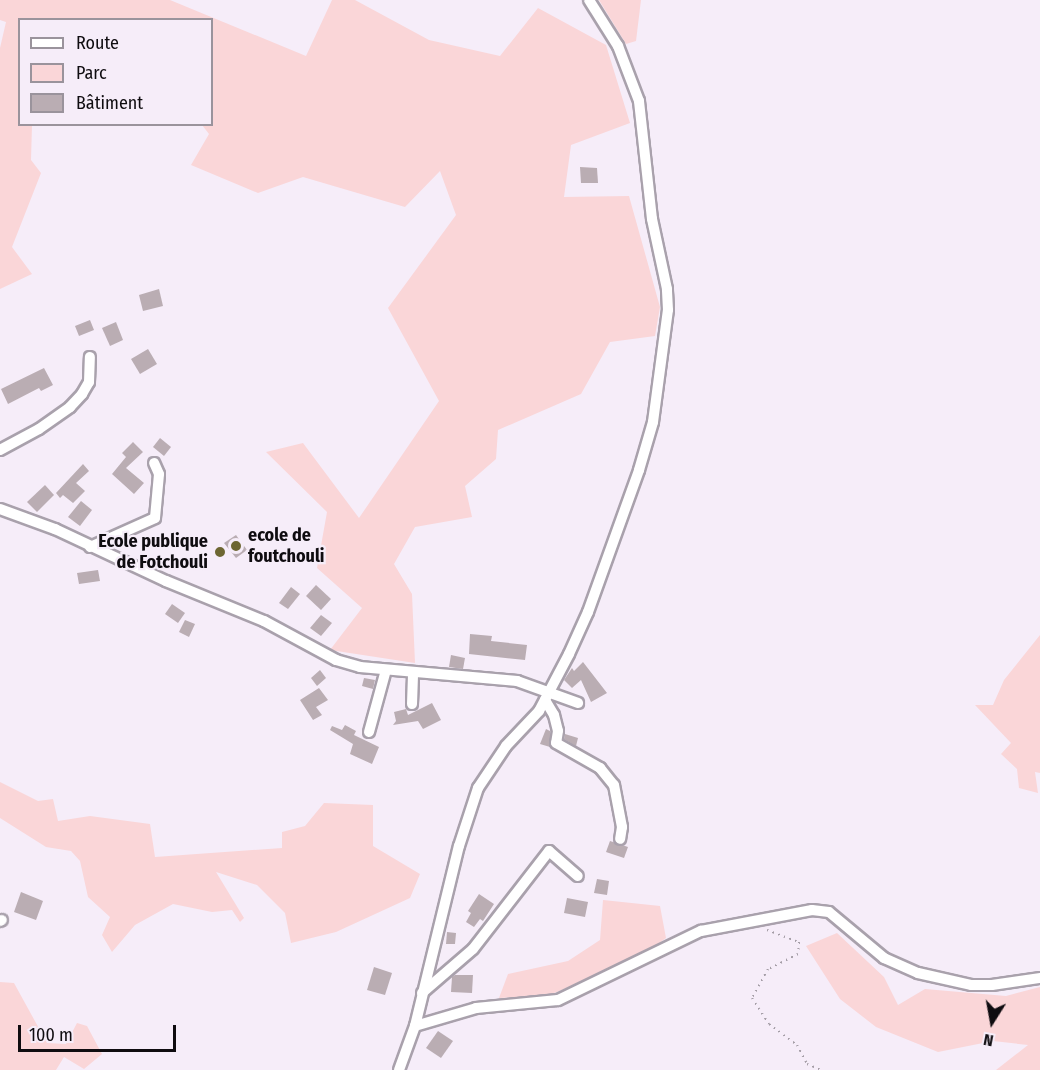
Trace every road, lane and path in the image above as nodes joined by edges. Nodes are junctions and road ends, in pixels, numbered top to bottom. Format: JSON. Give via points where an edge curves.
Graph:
{"nodes":[{"id":1,"x":589,"y":0,"type":"edge"},
{"id":2,"x":90,"y":357,"type":"dead end"},
{"id":3,"x":0,"y":450,"type":"edge"},
{"id":4,"x":154,"y":463,"type":"dead end"},
{"id":5,"x":0,"y":509,"type":"edge"},
{"id":6,"x":90,"y":547,"type":"junction"},
{"id":7,"x":386,"y":670,"type":"junction"},
{"id":8,"x":413,"y":672,"type":"junction"},
{"id":9,"x":547,"y":697,"type":"junction"},
{"id":10,"x":578,"y":703,"type":"dead end"},
{"id":11,"x":412,"y":704,"type":"dead end"},
{"id":12,"x":369,"y":732,"type":"dead end"},
{"id":13,"x":620,"y":839,"type":"dead end"},
{"id":14,"x":578,"y":876,"type":"dead end"},
{"id":15,"x":750,"y":923,"type":"junction"},
{"id":16,"x":1040,"y":978,"type":"edge"},
{"id":17,"x":422,"y":993,"type":"junction"},
{"id":18,"x":415,"y":1026,"type":"junction"},
{"id":19,"x":399,"y":1070,"type":"edge"},
{"id":20,"x":821,"y":1070,"type":"edge"}],
"edges":[{"from":1,"to":9,"type":"street","via":[[618,46],[639,101],[652,219],[667,289],[667,328],[653,422],[639,470],[588,612]]},
{"from":2,"to":3,"type":"street","via":[[89,382],[70,407]]},
{"from":4,"to":6,"type":"street","via":[[159,474],[155,518]]},
{"from":5,"to":6,"type":"street"},
{"from":6,"to":7,"type":"street","via":[[264,621],[336,660]]},
{"from":7,"to":8,"type":"street"},
{"from":7,"to":12,"type":"street"},
{"from":8,"to":9,"type":"street","via":[[517,681]]},
{"from":8,"to":11,"type":"street"},
{"from":9,"to":10,"type":"street"},
{"from":9,"to":13,"type":"street","via":[[558,731],[556,743],[600,768],[614,785],[622,827]]},
{"from":9,"to":17,"type":"street","via":[[506,746],[478,788],[459,846]]},
{"from":14,"to":17,"type":"street","via":[[549,851],[472,949]]},
{"from":15,"to":16,"type":"street","via":[[812,910],[825,911],[884,958],[918,973],[992,985]]},
{"from":15,"to":18,"type":"street","via":[[685,937],[558,1000],[476,1008]]},
{"from":15,"to":20,"type":"path","via":[[799,942],[798,954],[768,969],[752,998],[769,1024],[797,1045],[807,1064]]},
{"from":17,"to":18,"type":"street"},
{"from":18,"to":19,"type":"street"}]}
